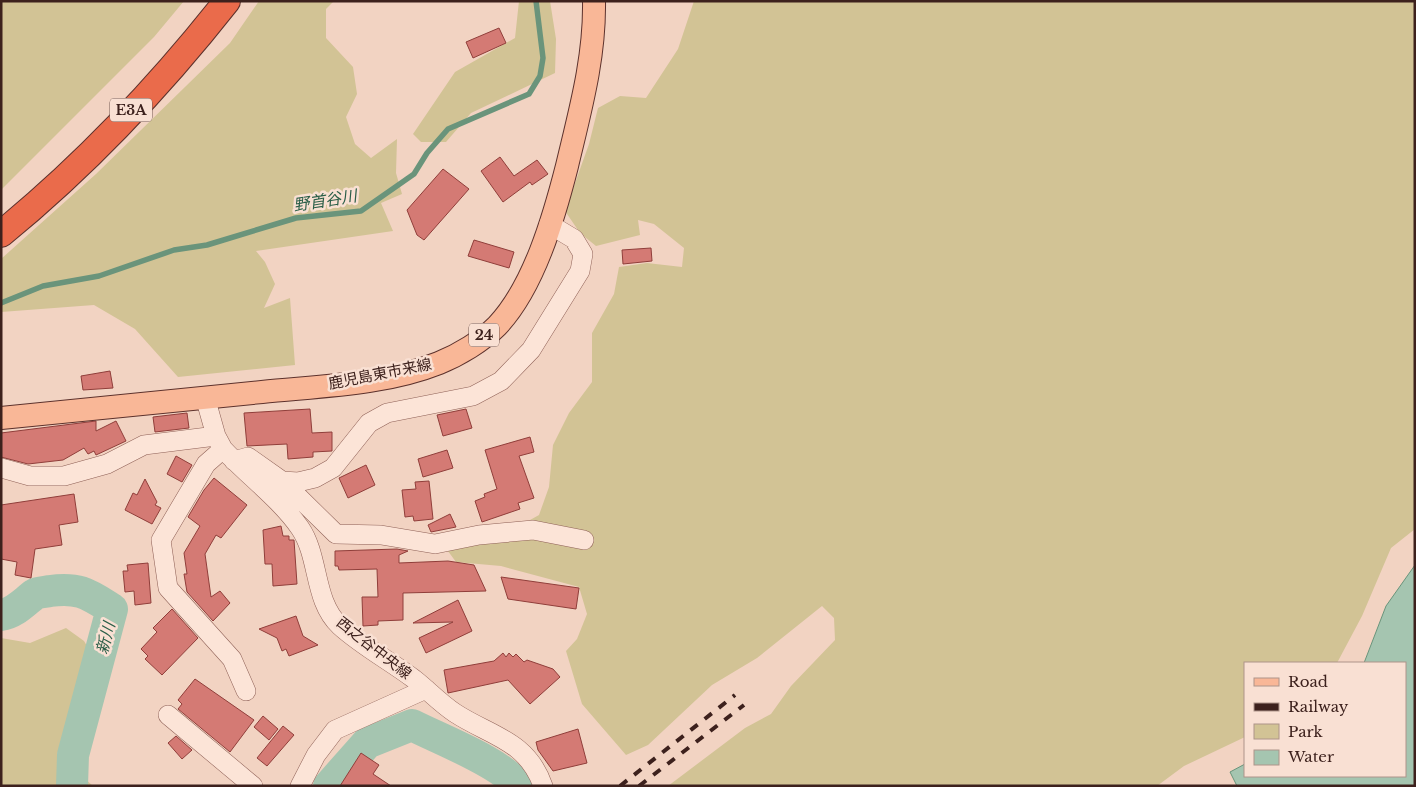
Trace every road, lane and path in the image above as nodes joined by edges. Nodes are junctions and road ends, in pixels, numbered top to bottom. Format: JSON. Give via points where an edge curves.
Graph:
{"nodes":[{"id":1,"x":226,"y":1,"type":"edge"},
{"id":2,"x":594,"y":1,"type":"edge"},
{"id":3,"x":549,"y":224,"type":"junction"},
{"id":4,"x":1,"y":234,"type":"edge"},
{"id":5,"x":205,"y":397,"type":"junction"},
{"id":6,"x":1,"y":418,"type":"edge"},
{"id":7,"x":224,"y":448,"type":"junction"},
{"id":8,"x":1,"y":468,"type":"edge"},
{"id":9,"x":282,"y":481,"type":"junction"},
{"id":10,"x":584,"y":540,"type":"dead end"},
{"id":11,"x":426,"y":689,"type":"junction"},
{"id":12,"x":246,"y":691,"type":"dead end"},
{"id":13,"x":168,"y":715,"type":"dead end"},
{"id":14,"x":253,"y":786,"type":"edge"},
{"id":15,"x":300,"y":786,"type":"edge"},
{"id":16,"x":543,"y":786,"type":"edge"}],
"edges":[{"from":1,"to":4,"type":"highway","number":"E3A","via":[[204,30],[108,136]]},
{"from":2,"to":3,"type":"main road","name":"鹿児島東市来線","number":"24","via":[[590,71]]},
{"from":3,"to":5,"type":"main road","name":"鹿児島東市来線","number":"24","via":[[535,264],[497,326],[470,347],[439,363],[354,382]]},
{"from":3,"to":9,"type":"street","via":[[574,238],[583,254],[580,271],[531,350],[501,381],[473,396],[388,413],[369,424],[334,468],[315,478]]},
{"from":5,"to":6,"type":"main road","name":"鹿児島東市来線","number":"24"},
{"from":5,"to":7,"type":"street","name":"西之谷中央線"},
{"from":7,"to":8,"type":"street","via":[[144,445],[107,464],[64,476],[30,476]]},
{"from":7,"to":9,"type":"street","via":[[248,457]]},
{"from":7,"to":11,"type":"street","name":"西之谷中央線","via":[[300,527],[310,545],[325,604],[338,624]]},
{"from":7,"to":12,"type":"street","via":[[206,464],[161,540],[168,588],[232,659]]},
{"from":9,"to":10,"type":"street","via":[[336,534],[381,535],[435,544],[479,535],[533,530]]},
{"from":11,"to":15,"type":"street","via":[[335,730],[316,755]]},
{"from":11,"to":16,"type":"street","name":"西之谷中央線","via":[[456,714],[510,742],[524,754]]},
{"from":13,"to":14,"type":"street"}]}
